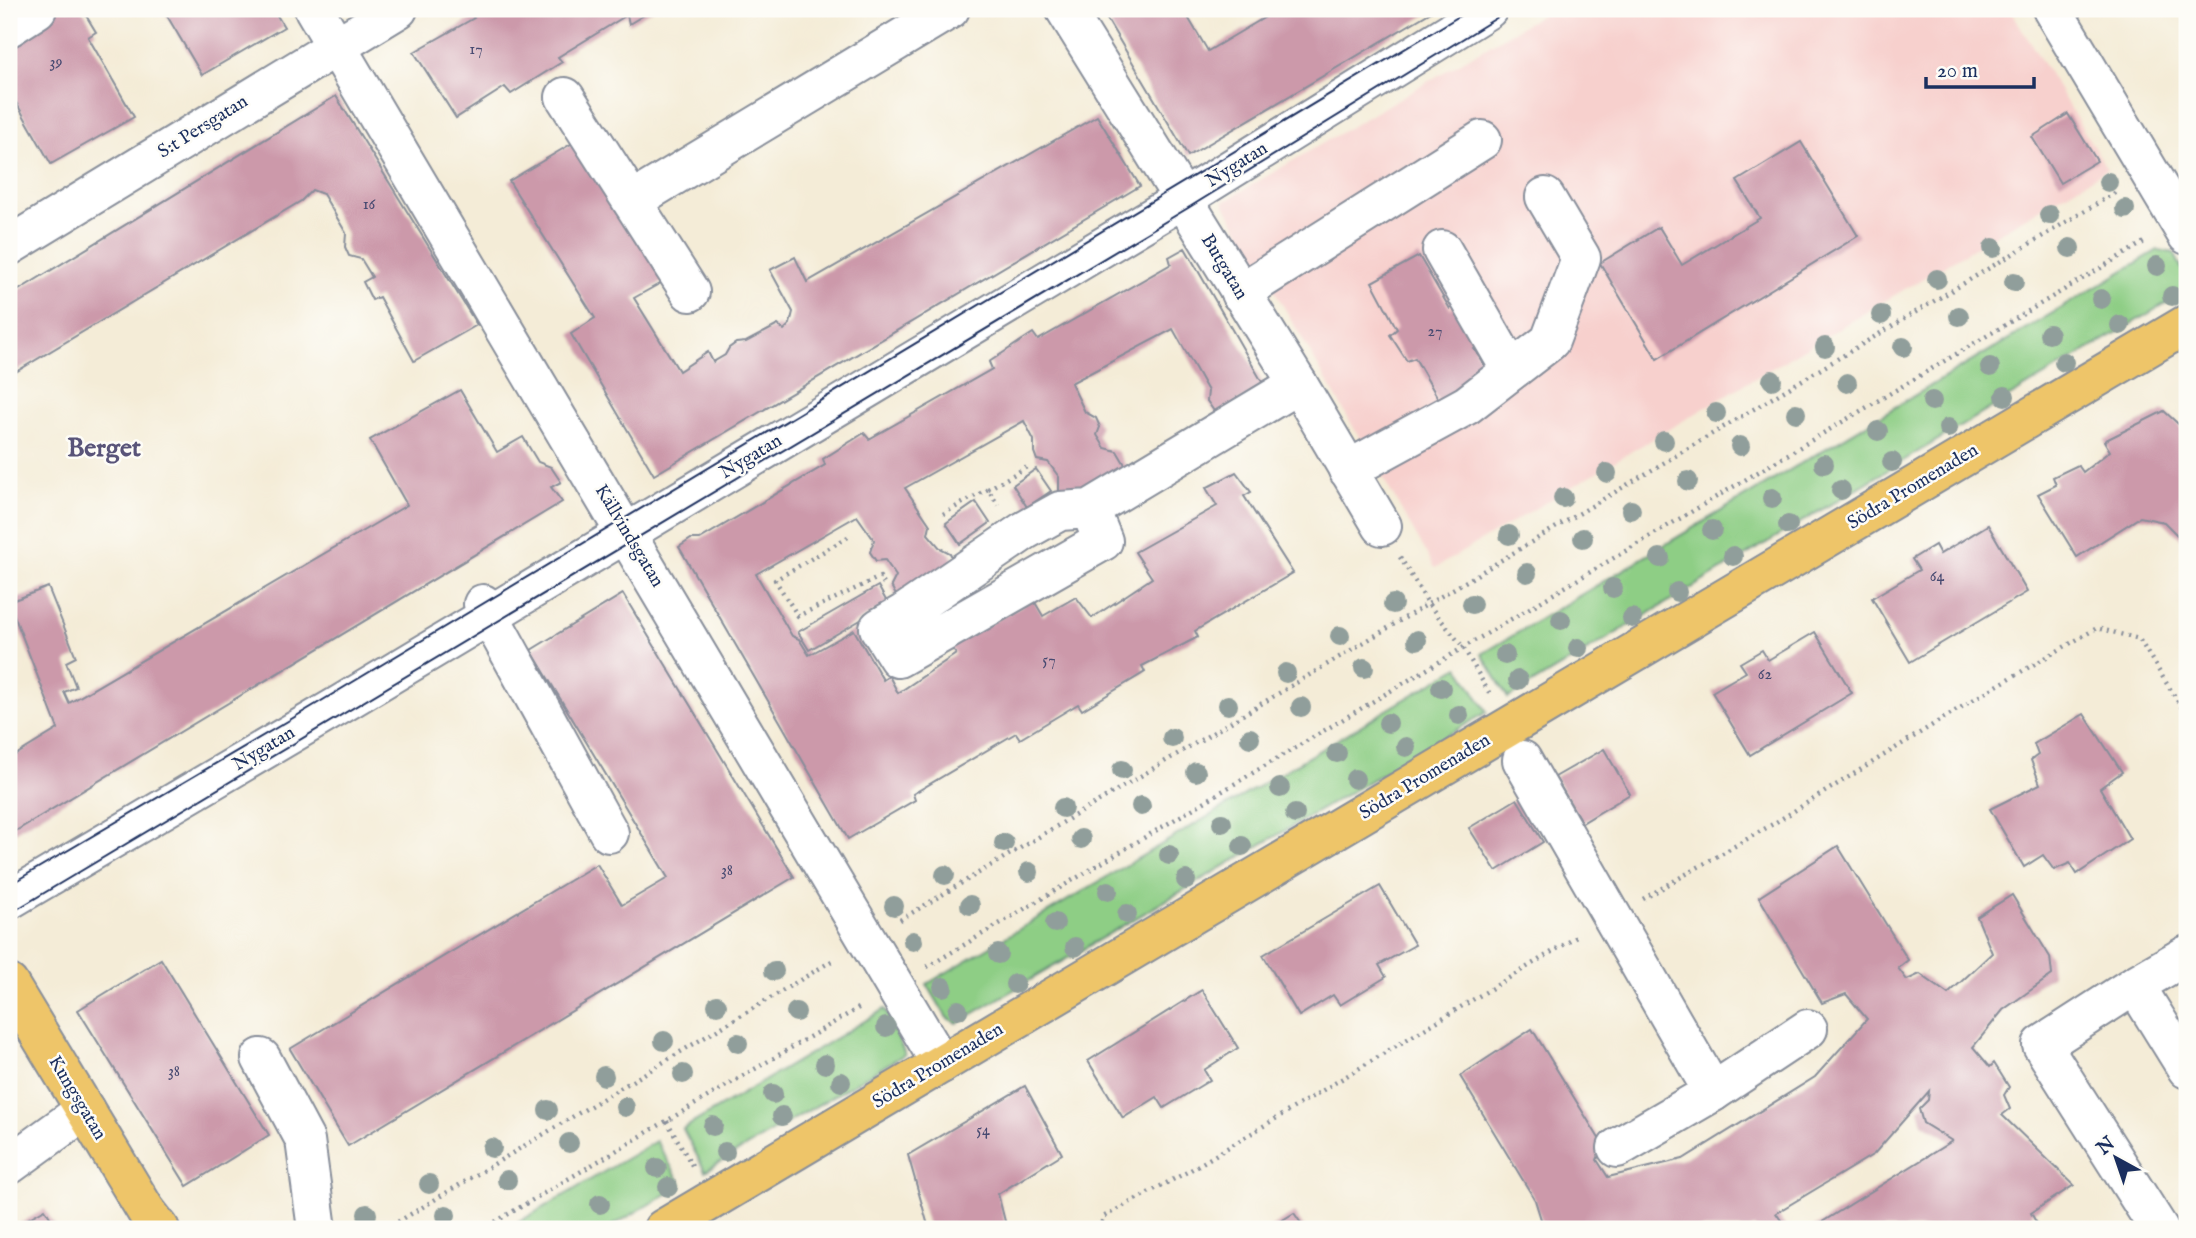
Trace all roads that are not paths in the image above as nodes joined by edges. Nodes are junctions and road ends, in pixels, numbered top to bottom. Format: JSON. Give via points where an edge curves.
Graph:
{"nodes":[{"id":1,"x":37,"y":9,"type":"edge"},
{"id":2,"x":314,"y":9,"type":"edge"},
{"id":3,"x":398,"y":9,"type":"edge"},
{"id":4,"x":950,"y":9,"type":"edge"},
{"id":5,"x":1065,"y":9,"type":"edge"},
{"id":6,"x":1489,"y":9,"type":"edge"},
{"id":7,"x":2052,"y":9,"type":"edge"},
{"id":8,"x":9,"y":27,"type":"edge"},
{"id":9,"x":336,"y":45,"type":"junction"},
{"id":10,"x":565,"y":97,"type":"dead end"},
{"id":11,"x":1482,"y":140,"type":"dead end"},
{"id":12,"x":1545,"y":197,"type":"dead end"},
{"id":13,"x":1183,"y":199,"type":"junction"},
{"id":14,"x":632,"y":201,"type":"junction"},
{"id":15,"x":2183,"y":228,"type":"edge"},
{"id":16,"x":9,"y":246,"type":"edge"},
{"id":17,"x":1443,"y":250,"type":"dead end"},
{"id":18,"x":690,"y":292,"type":"dead end"},
{"id":19,"x":1240,"y":293,"type":"junction"},
{"id":20,"x":2187,"y":324,"type":"edge"},
{"id":21,"x":1511,"y":370,"type":"junction"},
{"id":22,"x":1298,"y":384,"type":"junction"},
{"id":23,"x":1348,"y":470,"type":"junction"},
{"id":24,"x":1090,"y":509,"type":"junction"},
{"id":25,"x":1382,"y":526,"type":"road end"},
{"id":26,"x":626,"y":532,"type":"junction"},
{"id":27,"x":485,"y":610,"type":"junction"},
{"id":28,"x":1522,"y":760,"type":"dead end"},
{"id":29,"x":609,"y":833,"type":"dead end"},
{"id":30,"x":9,"y":900,"type":"edge"},
{"id":31,"x":2187,"y":955,"type":"edge"},
{"id":32,"x":9,"y":984,"type":"edge"},
{"id":33,"x":2135,"y":985,"type":"junction"},
{"id":34,"x":1808,"y":1028,"type":"dead end"},
{"id":35,"x":261,"y":1058,"type":"dead end"},
{"id":36,"x":941,"y":1064,"type":"junction"},
{"id":37,"x":2187,"y":1069,"type":"edge"},
{"id":38,"x":1713,"y":1092,"type":"junction"},
{"id":39,"x":85,"y":1110,"type":"junction"},
{"id":40,"x":1617,"y":1147,"type":"dead end"},
{"id":41,"x":9,"y":1165,"type":"edge"},
{"id":42,"x":153,"y":1223,"type":"edge"},
{"id":43,"x":317,"y":1229,"type":"edge"},
{"id":44,"x":663,"y":1229,"type":"edge"},
{"id":45,"x":2159,"y":1229,"type":"edge"}],
"edges":[{"from":1,"to":8,"type":"street"},
{"from":2,"to":9,"type":"street","name":"Källvindsgatan"},
{"from":3,"to":9,"type":"street","name":"S:t Persgatan"},
{"from":4,"to":14,"type":"street"},
{"from":5,"to":13,"type":"street","name":"Butgatan"},
{"from":6,"to":13,"type":"street","name":"Nygatan"},
{"from":7,"to":15,"type":"street"},
{"from":9,"to":16,"type":"street","name":"S:t Persgatan"},
{"from":9,"to":26,"type":"street","name":"Källvindsgatan"},
{"from":10,"to":14,"type":"street"},
{"from":11,"to":19,"type":"street"},
{"from":12,"to":21,"type":"street","via":[[1581,258],[1550,341]]},
{"from":13,"to":19,"type":"street","name":"Butgatan"},
{"from":13,"to":26,"type":"street","name":"Nygatan"},
{"from":14,"to":18,"type":"street"},
{"from":17,"to":21,"type":"street"},
{"from":19,"to":22,"type":"street","name":"Butgatan"},
{"from":20,"to":36,"type":"main road","name":"Södra Promenaden"},
{"from":21,"to":23,"type":"street","via":[[1467,405]]},
{"from":22,"to":23,"type":"street","name":"Butgatan"},
{"from":22,"to":24,"type":"street"},
{"from":23,"to":25,"type":"street","name":"Butgatan"},
{"from":24,"to":24,"type":"street","via":[[1103,541],[898,658],[880,628],[1060,511]]},
{"from":26,"to":27,"type":"street","name":"Nygatan"},
{"from":26,"to":36,"type":"street","name":"Källvindsgatan"},
{"from":27,"to":29,"type":"street"},
{"from":27,"to":30,"type":"street","name":"Nygatan"},
{"from":28,"to":38,"type":"street"},
{"from":31,"to":33,"type":"street"},
{"from":32,"to":39,"type":"main road","name":"Kungsgatan"},
{"from":33,"to":37,"type":"street"},
{"from":33,"to":45,"type":"street","via":[[2042,1045]]},
{"from":34,"to":38,"type":"street"},
{"from":35,"to":43,"type":"street","via":[[305,1140]]},
{"from":36,"to":44,"type":"main road","name":"Södra Promenaden"},
{"from":38,"to":40,"type":"street"},
{"from":39,"to":41,"type":"street"},
{"from":39,"to":42,"type":"main road","name":"Kungsgatan"}]}
